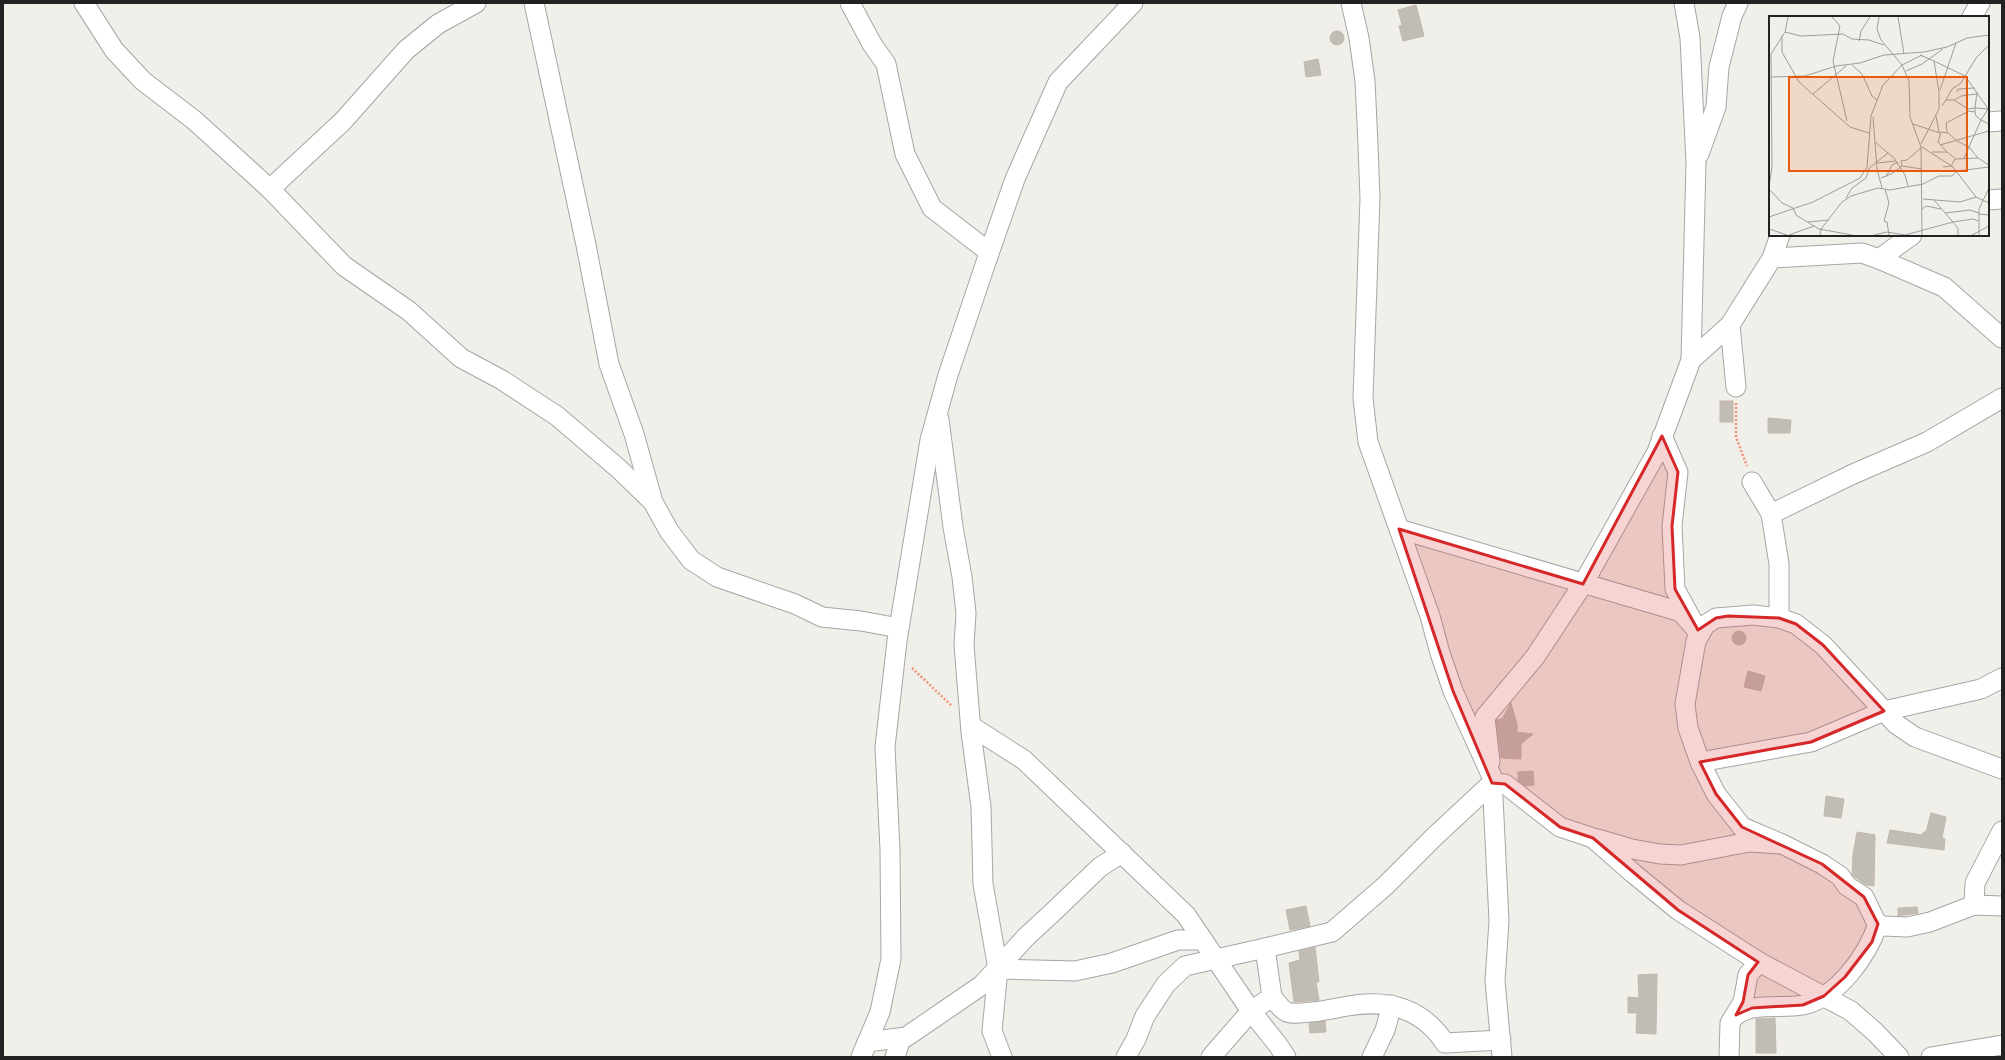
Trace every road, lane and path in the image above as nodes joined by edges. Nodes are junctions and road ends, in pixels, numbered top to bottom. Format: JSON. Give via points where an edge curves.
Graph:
{"nodes":[{"id":1,"x":84,"y":3,"type":"edge"},
{"id":2,"x":476,"y":3,"type":"edge"},
{"id":3,"x":534,"y":3,"type":"edge"},
{"id":4,"x":850,"y":3,"type":"edge"},
{"id":5,"x":1133,"y":3,"type":"edge"},
{"id":6,"x":1351,"y":3,"type":"edge"},
{"id":7,"x":1684,"y":3,"type":"edge"},
{"id":8,"x":1738,"y":3,"type":"edge"},
{"id":9,"x":1980,"y":3,"type":"edge"},
{"id":10,"x":1973,"y":16,"type":"edge"},
{"id":11,"x":2002,"y":121,"type":"edge"},
{"id":12,"x":1989,"y":122,"type":"edge"},
{"id":13,"x":1696,"y":163,"type":"junction"},
{"id":14,"x":270,"y":189,"type":"junction"},
{"id":15,"x":2002,"y":199,"type":"edge"},
{"id":16,"x":1989,"y":200,"type":"edge"},
{"id":17,"x":1780,"y":236,"type":"edge"},
{"id":18,"x":1911,"y":236,"type":"edge"},
{"id":19,"x":989,"y":252,"type":"junction"},
{"id":20,"x":1772,"y":258,"type":"junction"},
{"id":21,"x":1879,"y":259,"type":"junction"},
{"id":22,"x":1730,"y":325,"type":"junction"},
{"id":23,"x":2002,"y":338,"type":"edge"},
{"id":24,"x":1691,"y":360,"type":"junction"},
{"id":25,"x":1736,"y":387,"type":"joint"},
{"id":26,"x":2002,"y":398,"type":"edge"},
{"id":27,"x":938,"y":411,"type":"junction"},
{"id":28,"x":1662,"y":436,"type":"junction"},
{"id":29,"x":1752,"y":482,"type":"joint"},
{"id":30,"x":653,"y":502,"type":"junction"},
{"id":31,"x":1771,"y":514,"type":"junction"},
{"id":32,"x":1399,"y":529,"type":"junction"},
{"id":33,"x":1583,"y":584,"type":"junction"},
{"id":34,"x":1779,"y":618,"type":"junction"},
{"id":35,"x":899,"y":628,"type":"junction"},
{"id":36,"x":1700,"y":634,"type":"junction"},
{"id":37,"x":896,"y":652,"type":"junction"},
{"id":38,"x":2002,"y":678,"type":"edge"},
{"id":39,"x":1884,"y":712,"type":"junction"},
{"id":40,"x":971,"y":720,"type":"junction"},
{"id":41,"x":1700,"y":762,"type":"junction"},
{"id":42,"x":2002,"y":769,"type":"edge"},
{"id":43,"x":1492,"y":780,"type":"junction"},
{"id":44,"x":2002,"y":831,"type":"edge"},
{"id":45,"x":1593,"y":838,"type":"junction"},
{"id":46,"x":1782,"y":844,"type":"junction"},
{"id":47,"x":1122,"y":853,"type":"junction"},
{"id":48,"x":1974,"y":906,"type":"junction"},
{"id":49,"x":2002,"y":906,"type":"edge"},
{"id":50,"x":1878,"y":924,"type":"junction"},
{"id":51,"x":1203,"y":940,"type":"junction"},
{"id":52,"x":1265,"y":948,"type":"junction"},
{"id":53,"x":1216,"y":958,"type":"junction"},
{"id":54,"x":1759,"y":962,"type":"junction"},
{"id":55,"x":998,"y":969,"type":"junction"},
{"id":56,"x":1824,"y":996,"type":"junction"},
{"id":57,"x":1272,"y":997,"type":"junction"},
{"id":58,"x":1392,"y":1005,"type":"junction"},
{"id":59,"x":1251,"y":1011,"type":"junction"},
{"id":60,"x":1736,"y":1015,"type":"junction"},
{"id":61,"x":901,"y":1038,"type":"junction"},
{"id":62,"x":2002,"y":1045,"type":"edge"},
{"id":63,"x":864,"y":1049,"type":"edge"},
{"id":64,"x":1502,"y":1049,"type":"edge"},
{"id":65,"x":895,"y":1057,"type":"edge"},
{"id":66,"x":1002,"y":1057,"type":"edge"},
{"id":67,"x":1126,"y":1057,"type":"edge"},
{"id":68,"x":1211,"y":1057,"type":"edge"},
{"id":69,"x":1286,"y":1057,"type":"edge"},
{"id":70,"x":1372,"y":1057,"type":"edge"},
{"id":71,"x":1729,"y":1057,"type":"edge"},
{"id":72,"x":1899,"y":1057,"type":"edge"},
{"id":73,"x":1931,"y":1057,"type":"edge"}],
"edges":[{"from":1,"to":14,"type":"street","via":[[114,50],[143,81],[194,120]]},
{"from":2,"to":14,"type":"street","via":[[438,24],[406,50],[343,121]]},
{"from":3,"to":30,"type":"street","via":[[609,364],[634,434]]},
{"from":4,"to":19,"type":"street","via":[[886,64],[905,154],[932,208]]},
{"from":5,"to":19,"type":"street","via":[[1058,82],[1016,179]]},
{"from":6,"to":32,"type":"street","via":[[1365,81],[1370,198],[1363,398],[1368,442]]},
{"from":7,"to":13,"type":"street","via":[[1690,38]]},
{"from":8,"to":13,"type":"street","via":[[1732,16],[1719,67],[1716,107]]},
{"from":9,"to":10,"type":"street"},
{"from":11,"to":12,"type":"street"},
{"from":13,"to":24,"type":"street"},
{"from":14,"to":30,"type":"street","via":[[344,266],[409,311],[461,358],[502,380],[557,416]]},
{"from":15,"to":16,"type":"street"},
{"from":17,"to":20,"type":"street"},
{"from":18,"to":21,"type":"street"},
{"from":19,"to":27,"type":"street"},
{"from":20,"to":21,"type":"street","via":[[1862,253]]},
{"from":20,"to":22,"type":"street"},
{"from":21,"to":23,"type":"street","via":[[1944,287]]},
{"from":22,"to":24,"type":"street"},
{"from":22,"to":25,"type":"street"},
{"from":24,"to":28,"type":"street"},
{"from":25,"to":29,"type":"path","via":[[1736,437]]},
{"from":26,"to":31,"type":"street","via":[[1927,442]]},
{"from":27,"to":35,"type":"street","via":[[930,440]]},
{"from":27,"to":40,"type":"street","via":[[966,612],[964,645]]},
{"from":28,"to":33,"type":"street","via":[[1657,452]]},
{"from":28,"to":36,"type":"street","via":[[1678,472],[1672,526],[1675,590]]},
{"from":29,"to":31,"type":"street"},
{"from":30,"to":35,"type":"street","via":[[669,532],[691,560],[717,577],[795,604],[822,617]]},
{"from":31,"to":34,"type":"street","via":[[1779,564]]},
{"from":32,"to":33,"type":"street"},
{"from":32,"to":43,"type":"street","via":[[1453,691]]},
{"from":33,"to":36,"type":"street","via":[[1681,612]]},
{"from":33,"to":43,"type":"street","via":[[1535,657],[1485,717]]},
{"from":34,"to":36,"type":"street","via":[[1753,615],[1716,618],[1705,625]]},
{"from":34,"to":39,"type":"street","via":[[1796,624],[1823,645]]},
{"from":35,"to":37,"type":"street"},
{"from":36,"to":41,"type":"street","via":[[1696,641],[1685,704],[1688,728]]},
{"from":37,"to":40,"type":"path","via":[[950,705]]},
{"from":37,"to":63,"type":"street","via":[[885,747],[890,849],[891,959],[880,1012]]},
{"from":38,"to":39,"type":"street","via":[[1980,689]]},
{"from":39,"to":41,"type":"street","via":[[1811,742]]},
{"from":39,"to":42,"type":"street","via":[[1915,737]]},
{"from":40,"to":47,"type":"street","via":[[1024,760]]},
{"from":40,"to":55,"type":"street","via":[[981,806],[983,884]]},
{"from":41,"to":46,"type":"street","via":[[1716,794],[1742,827]]},
{"from":43,"to":45,"type":"street","via":[[1505,784],[1560,827]]},
{"from":43,"to":52,"type":"street","via":[[1386,886],[1332,932]]},
{"from":43,"to":64,"type":"street","via":[[1499,921],[1495,981]]},
{"from":44,"to":48,"type":"street","via":[[1975,884]]},
{"from":45,"to":46,"type":"street","via":[[1632,849],[1681,855],[1749,842]]},
{"from":45,"to":54,"type":"street","via":[[1678,910]]},
{"from":46,"to":50,"type":"street","via":[[1840,876],[1847,886],[1864,897]]},
{"from":47,"to":51,"type":"street","via":[[1186,915]]},
{"from":47,"to":55,"type":"street","via":[[1100,867],[1026,937]]},
{"from":48,"to":49,"type":"street"},
{"from":48,"to":50,"type":"street","via":[[1930,922],[1907,927]]},
{"from":50,"to":56,"type":"street","via":[[1872,942],[1862,957]]},
{"from":51,"to":53,"type":"street"},
{"from":51,"to":55,"type":"street","via":[[1178,940],[1112,963],[1075,971]]},
{"from":52,"to":53,"type":"street"},
{"from":52,"to":57,"type":"street"},
{"from":53,"to":59,"type":"street"},
{"from":53,"to":67,"type":"street","via":[[1185,966],[1166,984],[1145,1016]]},
{"from":54,"to":56,"type":"street"},
{"from":54,"to":60,"type":"street","via":[[1748,975],[1743,1002]]},
{"from":55,"to":61,"type":"street","via":[[982,985]]},
{"from":55,"to":66,"type":"street","via":[[992,1031]]},
{"from":56,"to":60,"type":"street","via":[[1803,1005],[1752,1008]]},
{"from":56,"to":72,"type":"street","via":[[1851,1011]]},
{"from":57,"to":58,"type":"street","via":[[1289,1013],[1325,1011],[1373,1003]]},
{"from":57,"to":59,"type":"street"},
{"from":58,"to":64,"type":"street","via":[[1417,1014],[1438,1031],[1445,1043]]},
{"from":58,"to":70,"type":"street","via":[[1385,1030]]},
{"from":59,"to":68,"type":"street"},
{"from":59,"to":69,"type":"street"},
{"from":60,"to":71,"type":"street","via":[[1730,1023]]},
{"from":61,"to":63,"type":"street"},
{"from":61,"to":65,"type":"street"},
{"from":62,"to":73,"type":"street"}]}
